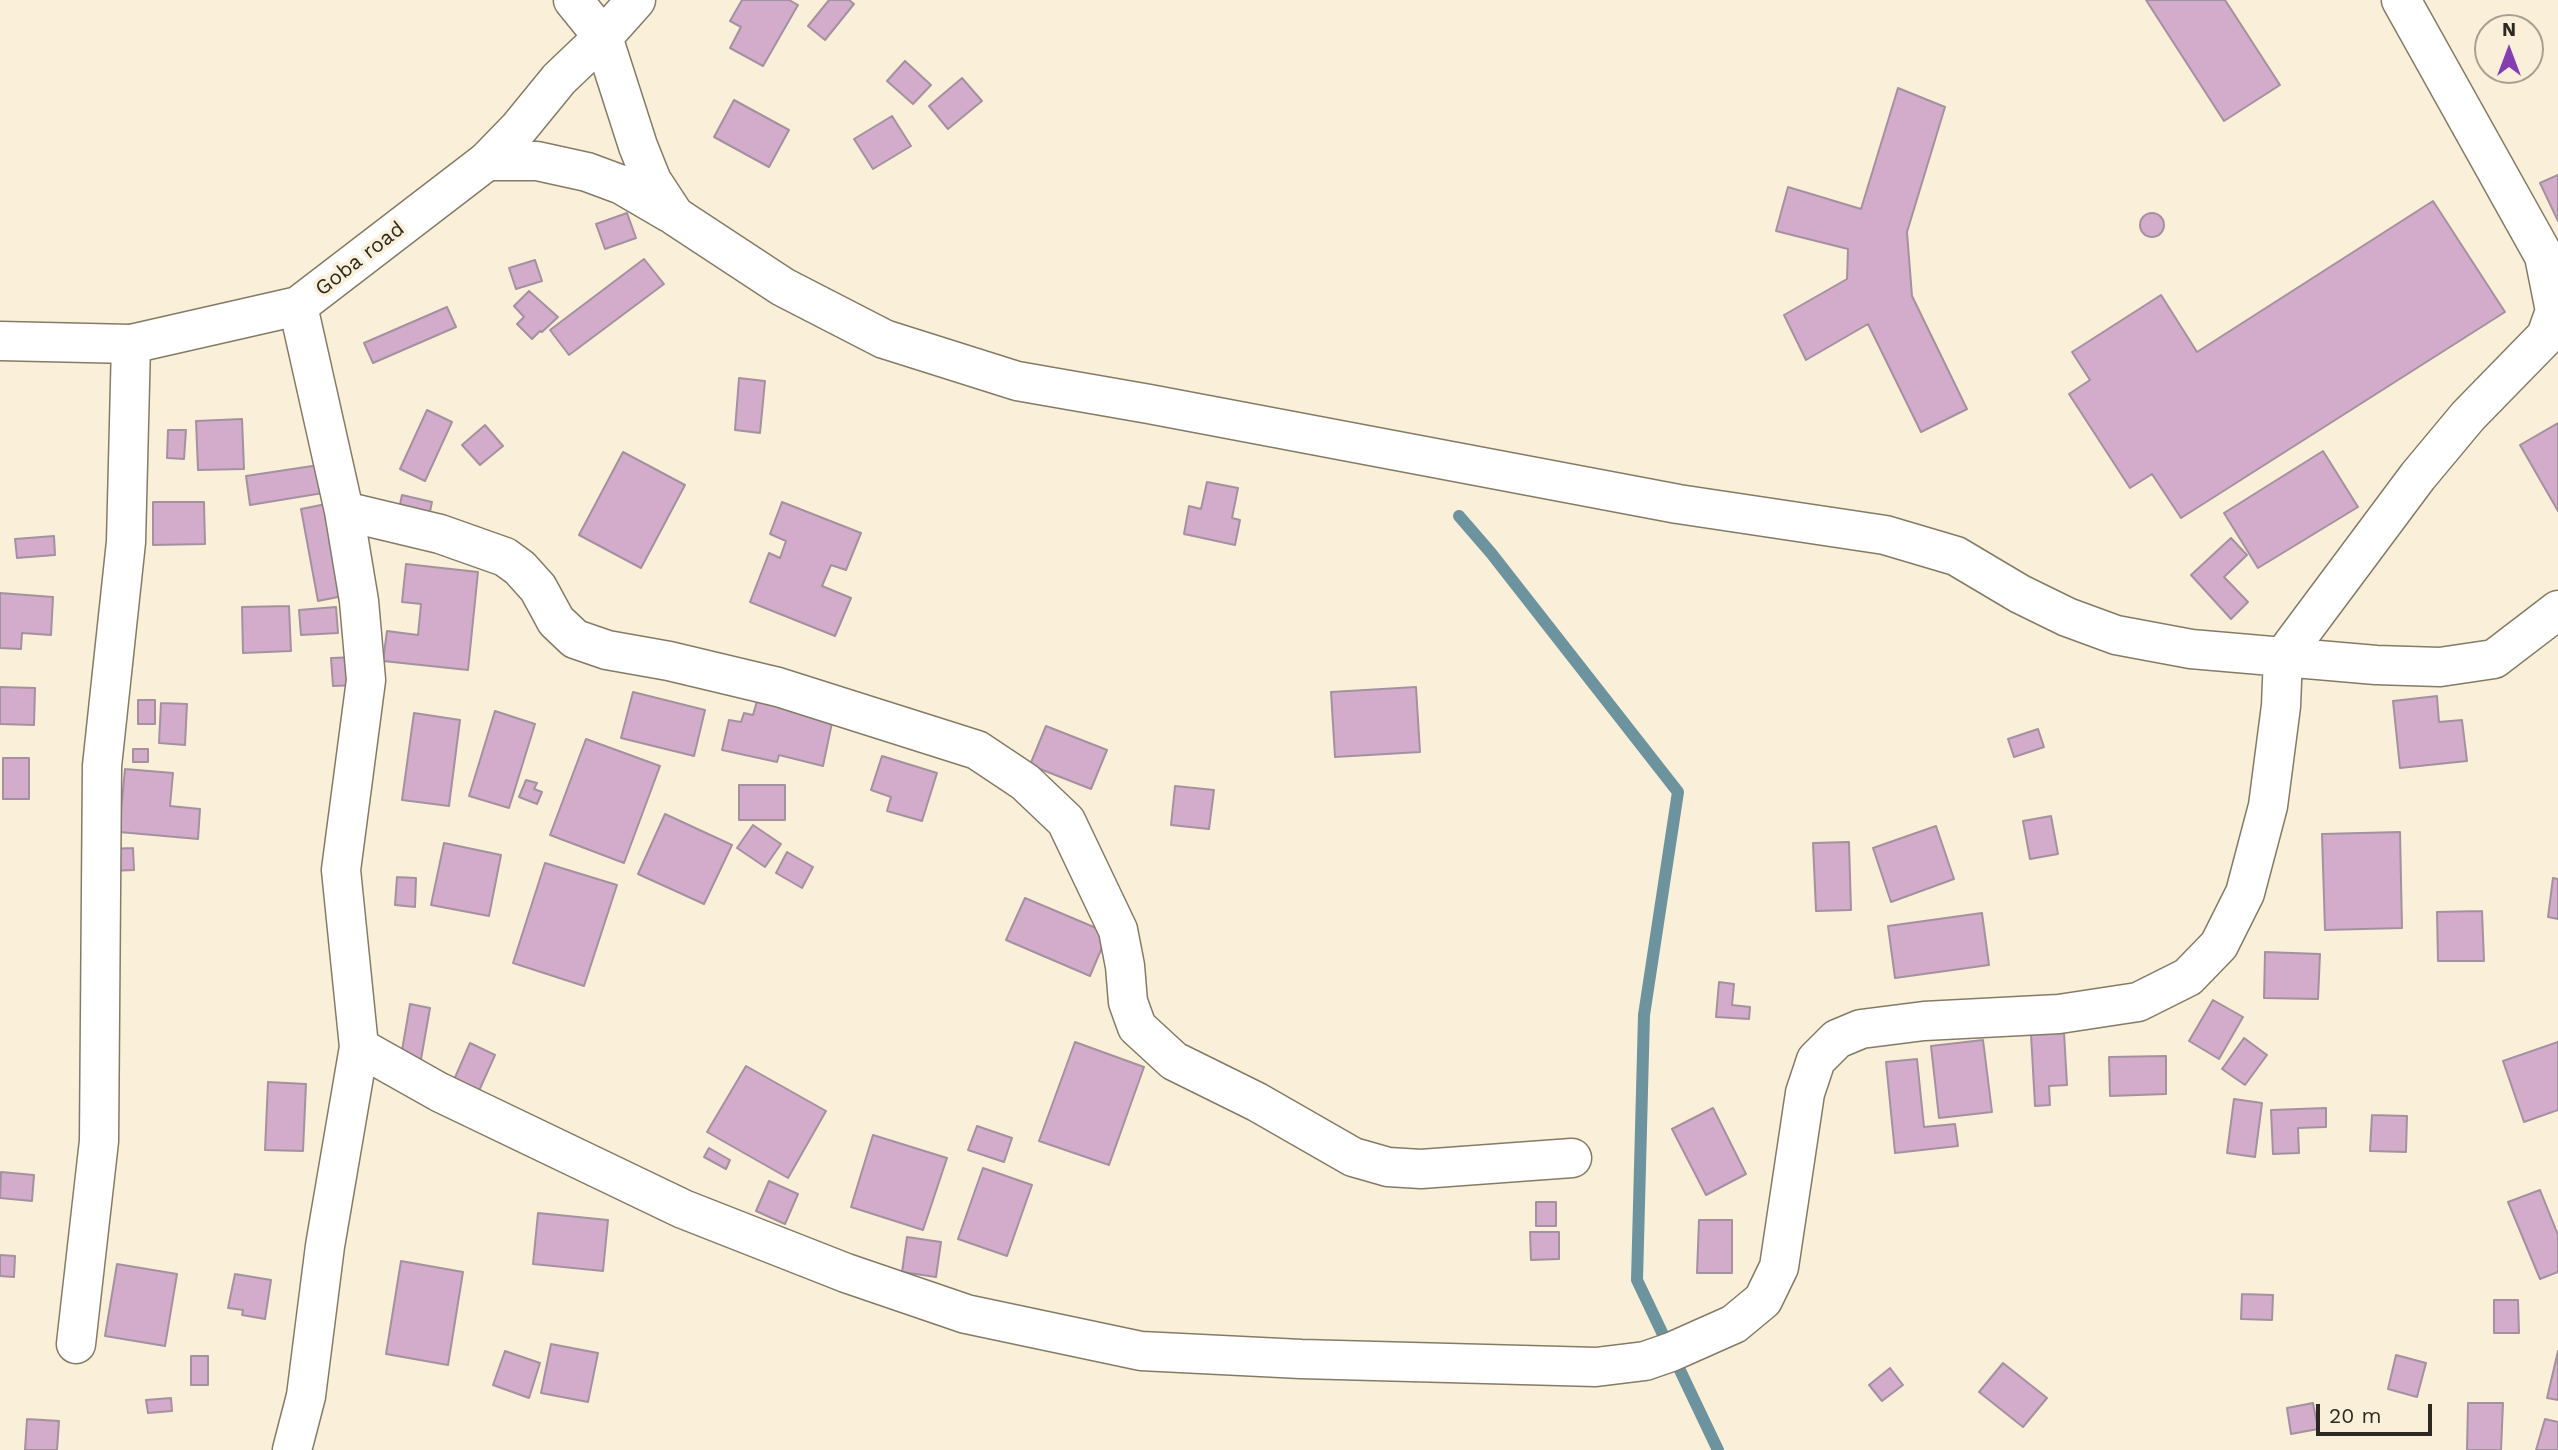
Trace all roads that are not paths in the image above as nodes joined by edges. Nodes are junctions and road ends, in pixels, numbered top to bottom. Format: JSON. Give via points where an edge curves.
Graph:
{"nodes":[{"id":1,"x":573,"y":0,"type":"edge"},
{"id":2,"x":636,"y":0,"type":"edge"},
{"id":3,"x":2401,"y":0,"type":"edge"},
{"id":4,"x":603,"y":37,"type":"junction"},
{"id":5,"x":487,"y":162,"type":"junction"},
{"id":6,"x":675,"y":216,"type":"junction"},
{"id":7,"x":298,"y":306,"type":"junction"},
{"id":8,"x":0,"y":341,"type":"edge"},
{"id":9,"x":131,"y":344,"type":"junction"},
{"id":10,"x":344,"y":510,"type":"junction"},
{"id":11,"x":2558,"y":610,"type":"edge"},
{"id":12,"x":2283,"y":657,"type":"junction"},
{"id":13,"x":359,"y":1047,"type":"junction"},
{"id":14,"x":1572,"y":1158,"type":"dead end"},
{"id":15,"x":76,"y":1344,"type":"dead end"},
{"id":16,"x":292,"y":1450,"type":"edge"}],
"edges":[{"from":1,"to":4,"type":"street"},
{"from":2,"to":4,"type":"street","name":"Goba road"},
{"from":3,"to":12,"type":"street","via":[[2544,256],[2555,311],[2546,336],[2468,416],[2418,476]]},
{"from":4,"to":5,"type":"street","name":"Goba road","via":[[559,79]]},
{"from":4,"to":6,"type":"street","via":[[652,181]]},
{"from":5,"to":6,"type":"street","via":[[537,161],[587,172],[622,185]]},
{"from":5,"to":7,"type":"street","name":"Goba road"},
{"from":6,"to":12,"type":"street","via":[[783,287],[884,339],[1017,382],[1664,501],[1885,535],[1956,556],[2032,600],[2116,635],[2191,649]]},
{"from":7,"to":9,"type":"street","name":"Goba road"},
{"from":7,"to":10,"type":"street"},
{"from":8,"to":9,"type":"street","name":"Goba road"},
{"from":9,"to":15,"type":"street","via":[[126,542],[102,766],[99,1141]]},
{"from":10,"to":13,"type":"street","via":[[366,680],[341,870]]},
{"from":10,"to":14,"type":"street","via":[[440,534],[505,557],[538,588],[556,621],[575,639],[778,687],[977,750],[1025,782],[1066,821],[1118,930],[1128,1002],[1137,1027],[1174,1060],[1353,1157],[1388,1167],[1421,1169]]},
{"from":11,"to":12,"type":"street","via":[[2494,659],[2440,667]]},
{"from":12,"to":13,"type":"street","via":[[2268,806],[2245,893],[2218,945],[2188,977],[2138,1002],[2059,1014],[1924,1020],[1861,1029],[1836,1039],[1816,1060],[1805,1093],[1779,1267],[1763,1300],[1734,1324],[1645,1361],[1596,1367],[1141,1351],[966,1314],[845,1273],[683,1209],[439,1092]]},
{"from":13,"to":16,"type":"street","via":[[325,1246],[306,1396]]}]}
